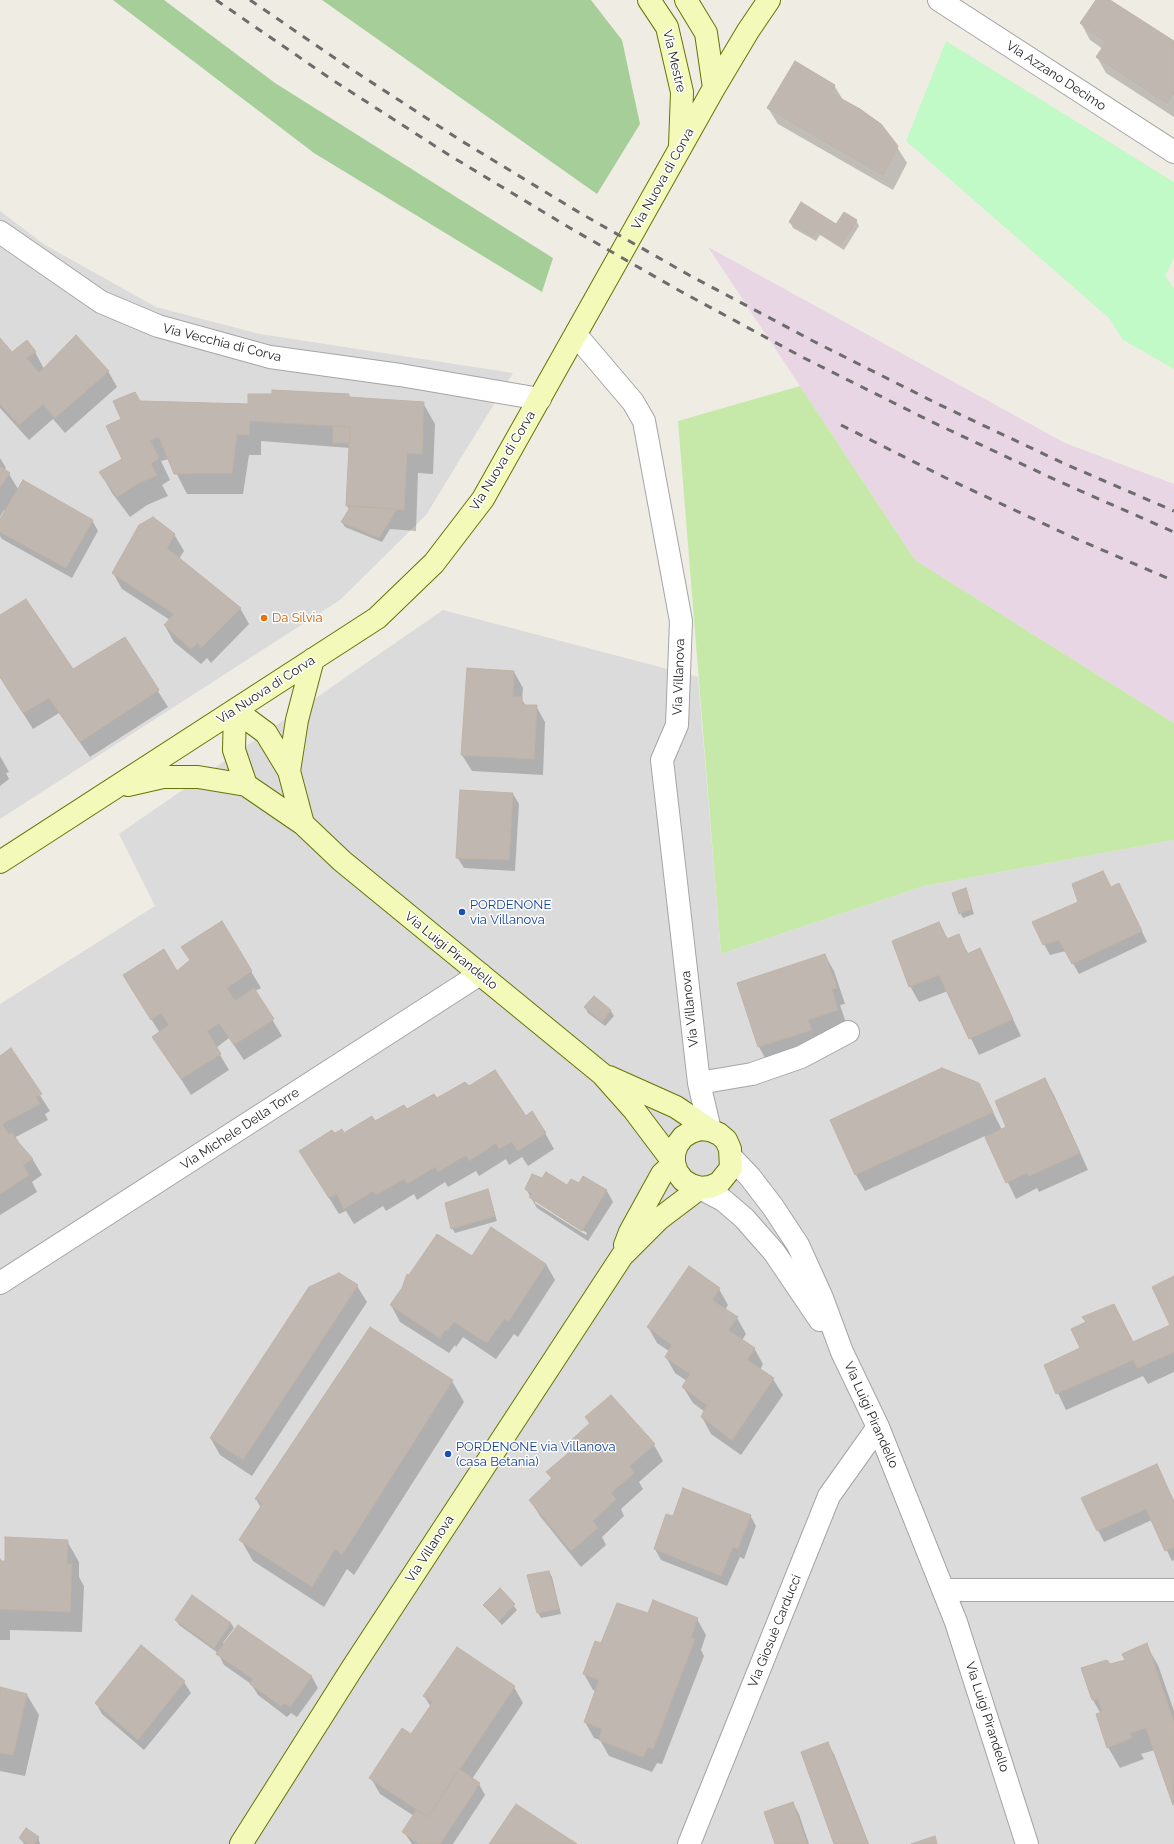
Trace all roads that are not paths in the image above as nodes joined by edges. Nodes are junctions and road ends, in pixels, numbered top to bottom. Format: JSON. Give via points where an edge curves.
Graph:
{"nodes":[{"id":1,"x":649,"y":0,"type":"edge"},
{"id":2,"x":686,"y":0,"type":"edge"},
{"id":3,"x":769,"y":0,"type":"edge"},
{"id":4,"x":939,"y":0,"type":"edge"},
{"id":5,"x":714,"y":88,"type":"junction"},
{"id":6,"x":679,"y":151,"type":"junction"},
{"id":7,"x":1174,"y":152,"type":"edge"},
{"id":8,"x":0,"y":232,"type":"edge"},
{"id":9,"x":576,"y":335,"type":"junction"},
{"id":10,"x":540,"y":399,"type":"junction"},
{"id":11,"x":313,"y":660,"type":"junction"},
{"id":12,"x":235,"y":710,"type":"junction"},
{"id":13,"x":289,"y":772,"type":"junction"},
{"id":14,"x":246,"y":785,"type":"junction"},
{"id":15,"x":111,"y":790,"type":"junction"},
{"id":16,"x":303,"y":824,"type":"junction"},
{"id":17,"x":0,"y":862,"type":"edge"},
{"id":18,"x":480,"y":974,"type":"junction"},
{"id":19,"x":848,"y":1032,"type":"dead end"},
{"id":20,"x":602,"y":1074,"type":"junction"},
{"id":21,"x":699,"y":1083,"type":"junction"},
{"id":22,"x":710,"y":1130,"type":"junction"},
{"id":23,"x":732,"y":1158,"type":"junction"},
{"id":24,"x":674,"y":1163,"type":"junction"},
{"id":25,"x":700,"y":1188,"type":"junction"},
{"id":26,"x":622,"y":1256,"type":"junction"},
{"id":27,"x":0,"y":1283,"type":"edge"},
{"id":28,"x":842,"y":1352,"type":"junction"},
{"id":29,"x":878,"y":1427,"type":"junction"},
{"id":30,"x":944,"y":1590,"type":"junction"},
{"id":31,"x":1174,"y":1590,"type":"edge"},
{"id":32,"x":241,"y":1844,"type":"edge"},
{"id":33,"x":689,"y":1844,"type":"edge"},
{"id":34,"x":1027,"y":1844,"type":"edge"}],
"edges":[{"from":1,"to":6,"type":"street","name":"Via Mestre","via":[[667,27],[682,92]]},
{"from":2,"to":5,"type":"street","via":[[706,33]]},
{"from":3,"to":5,"type":"street","name":"Via Nuova di Corva"},
{"from":4,"to":7,"type":"street","name":"Via Azzano Decimo"},
{"from":5,"to":6,"type":"street","name":"Via Nuova di Corva"},
{"from":6,"to":9,"type":"street","name":"Via Nuova di Corva"},
{"from":8,"to":10,"type":"street","name":"Via Vecchia di Corva","via":[[101,302],[158,326],[270,357],[400,375]]},
{"from":9,"to":10,"type":"street","name":"Via Nuova di Corva"},
{"from":9,"to":21,"type":"street","name":"Via Villanova","via":[[633,402],[644,421],[681,622],[677,725],[662,760]]},
{"from":10,"to":11,"type":"street","name":"Via Nuova di Corva","via":[[483,498],[434,563],[378,618]]},
{"from":11,"to":12,"type":"street","name":"Via Nuova di Corva"},
{"from":11,"to":13,"type":"street","via":[[297,720]]},
{"from":12,"to":13,"type":"street","via":[[266,733]]},
{"from":12,"to":14,"type":"street","via":[[234,750]]},
{"from":12,"to":15,"type":"street","name":"Via Nuova di Corva"},
{"from":13,"to":16,"type":"street"},
{"from":14,"to":15,"type":"street","name":"Via Luigi Pirandello","via":[[198,776],[163,777]]},
{"from":14,"to":16,"type":"street","name":"Via Luigi Pirandello"},
{"from":15,"to":17,"type":"street","name":"Via Nuova di Corva"},
{"from":16,"to":18,"type":"street","name":"Via Luigi Pirandello","via":[[342,861]]},
{"from":18,"to":20,"type":"street","name":"Via Luigi Pirandello"},
{"from":18,"to":27,"type":"street","name":"Via Michele Della Torre"},
{"from":19,"to":21,"type":"street","via":[[801,1057],[759,1072]]},
{"from":20,"to":22,"type":"street","name":"Via Luigi Pirandello","via":[[676,1107]]},
{"from":20,"to":24,"type":"street","name":"Via Luigi Pirandello","via":[[634,1110]]},
{"from":21,"to":22,"type":"street","name":"Via Villanova"},
{"from":22,"to":23,"type":"street","name":"Via Luigi Pirandello","via":[[726,1140]]},
{"from":22,"to":24,"type":"street","via":[[700,1129],[683,1137],[677,1145]]},
{"from":23,"to":25,"type":"street","via":[[731,1168],[719,1183]]},
{"from":23,"to":28,"type":"street","name":"Via Luigi Pirandello","via":[[759,1189],[798,1245],[822,1298]]},
{"from":24,"to":25,"type":"street","name":"Via Luigi Pirandello","via":[[683,1180]]},
{"from":24,"to":26,"type":"street","name":"Via Villanova","via":[[662,1174],[630,1232]]},
{"from":25,"to":26,"type":"street","name":"Via Villanova","via":[[659,1219]]},
{"from":25,"to":28,"type":"street","name":"Via Luigi Pirandello","via":[[734,1208],[769,1246]]},
{"from":26,"to":32,"type":"street","name":"Via Villanova"},
{"from":28,"to":29,"type":"street","name":"Via Luigi Pirandello"},
{"from":29,"to":30,"type":"street","name":"Via Luigi Pirandello"},
{"from":29,"to":33,"type":"street","name":"Via Giosuè Carducci","via":[[829,1496]]},
{"from":30,"to":31,"type":"street"},
{"from":30,"to":34,"type":"street","name":"Via Luigi Pirandello"}]}
